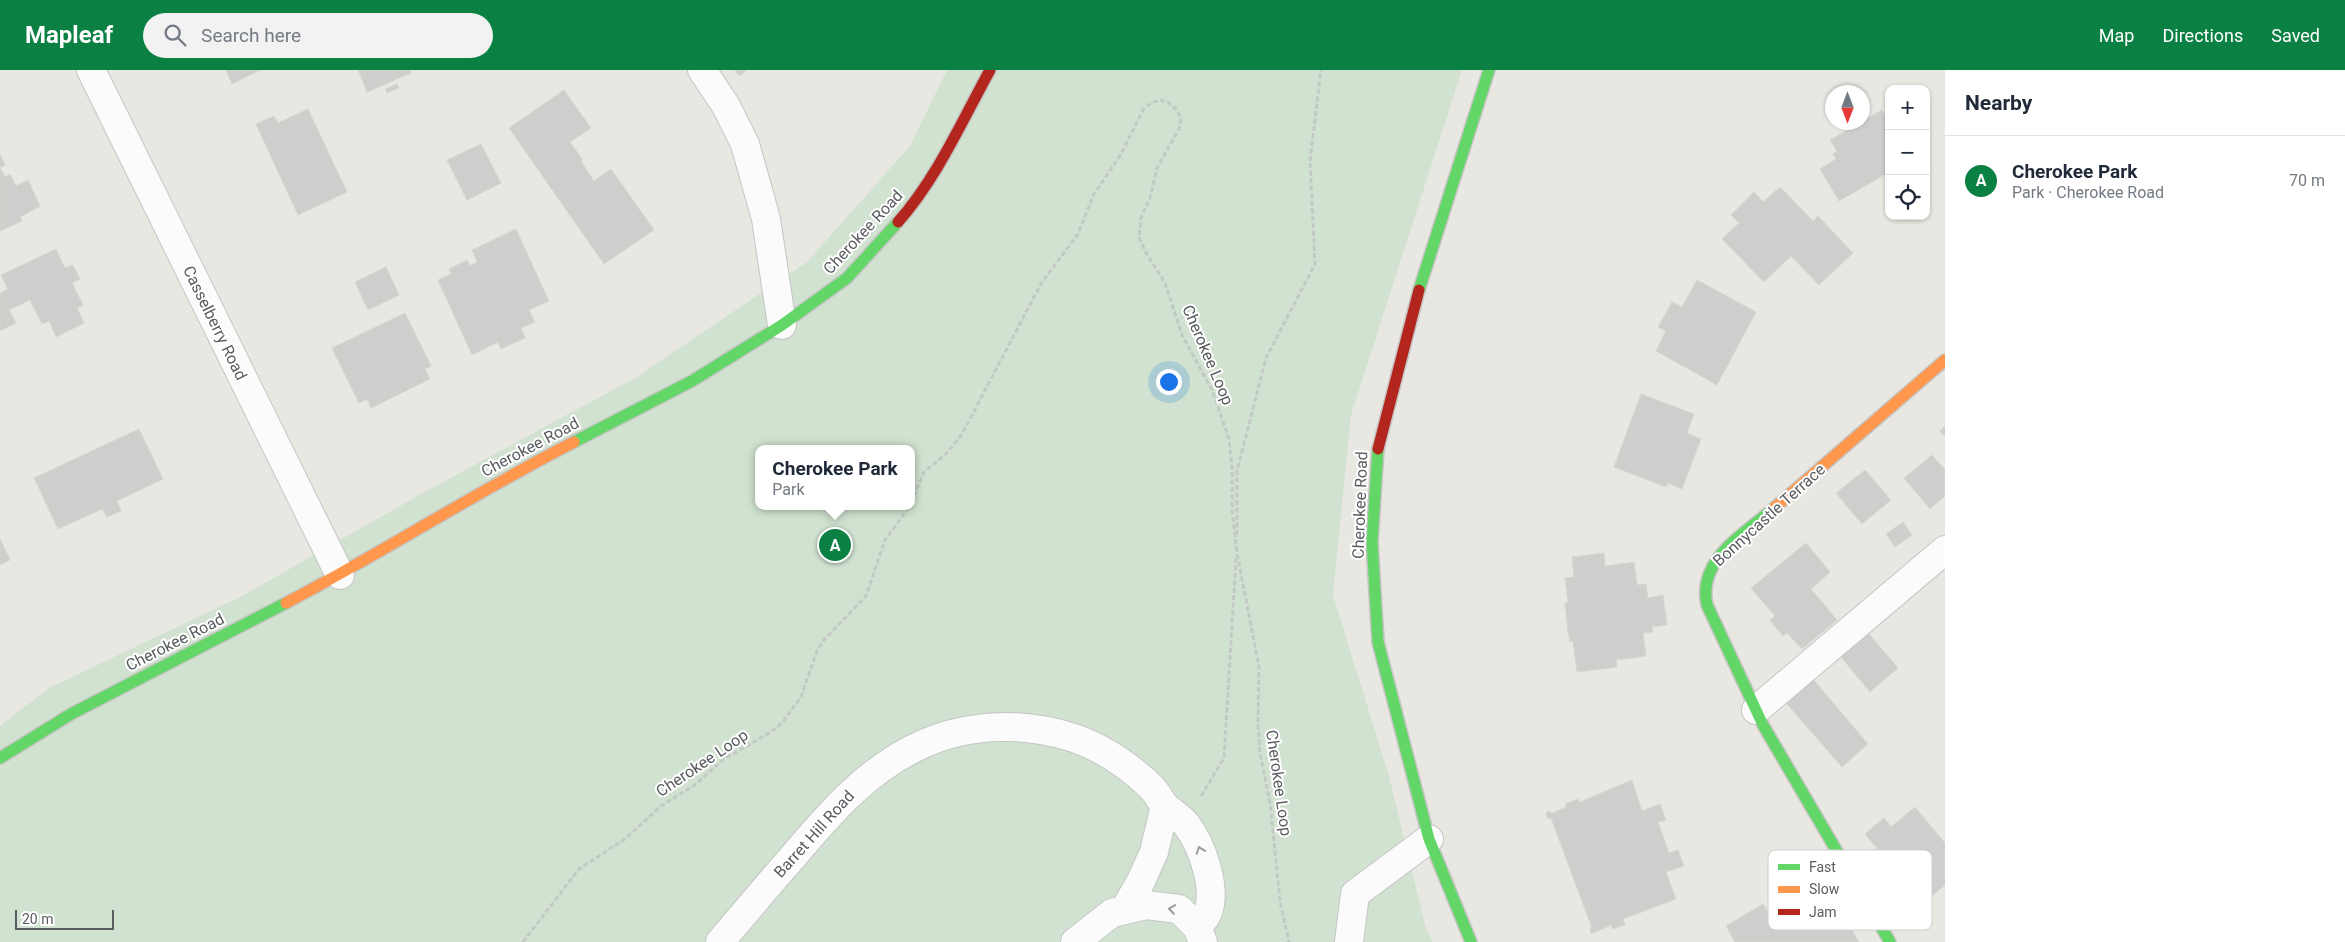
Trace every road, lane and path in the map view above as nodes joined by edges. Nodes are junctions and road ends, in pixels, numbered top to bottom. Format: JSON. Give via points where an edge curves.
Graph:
{"nodes":[{"id":1,"x":91,"y":70,"type":"edge"},
{"id":2,"x":702,"y":70,"type":"edge"},
{"id":3,"x":990,"y":70,"type":"edge"},
{"id":4,"x":1321,"y":70,"type":"edge"},
{"id":5,"x":1489,"y":70,"type":"edge"},
{"id":6,"x":782,"y":325,"type":"junction"},
{"id":7,"x":1945,"y":360,"type":"edge"},
{"id":8,"x":915,"y":493,"type":"edge"},
{"id":9,"x":906,"y":510,"type":"edge"},
{"id":10,"x":1945,"y":550,"type":"edge"},
{"id":11,"x":1236,"y":552,"type":"junction"},
{"id":12,"x":340,"y":575,"type":"junction"},
{"id":13,"x":1756,"y":710,"type":"junction"},
{"id":14,"x":0,"y":758,"type":"edge"},
{"id":15,"x":1175,"y":814,"type":"junction"},
{"id":16,"x":1429,"y":839,"type":"junction"},
{"id":17,"x":1837,"y":850,"type":"edge"},
{"id":18,"x":1125,"y":909,"type":"junction"},
{"id":19,"x":1883,"y":930,"type":"edge"},
{"id":20,"x":1200,"y":935,"type":"edge"},
{"id":21,"x":523,"y":942,"type":"edge"},
{"id":22,"x":720,"y":942,"type":"edge"},
{"id":23,"x":1075,"y":942,"type":"edge"},
{"id":24,"x":1289,"y":942,"type":"edge"},
{"id":25,"x":1349,"y":942,"type":"edge"},
{"id":26,"x":1471,"y":942,"type":"edge"},
{"id":27,"x":1890,"y":942,"type":"edge"}],
"edges":[{"from":1,"to":12,"type":"street","name":"Casselberry Road"},
{"from":2,"to":6,"type":"street","via":[[726,106],[745,144],[766,219]]},
{"from":3,"to":6,"type":"street","name":"Cherokee Road","via":[[912,206],[847,278]]},
{"from":4,"to":11,"type":"path","via":[[1310,161],[1315,264],[1266,358],[1237,471]]},
{"from":5,"to":16,"type":"street","name":"Cherokee Road","via":[[1422,280],[1376,455],[1372,542],[1378,642]]},
{"from":6,"to":12,"type":"street","name":"Cherokee Road","via":[[692,380],[528,466]]},
{"from":7,"to":13,"type":"street","name":"Bonnycastle Terrace","via":[[1725,550],[1706,575],[1702,586],[1707,608]]},
{"from":8,"to":11,"type":"path","name":"Cherokee Loop","via":[[924,472],[962,434],[1042,282],[1078,234],[1094,194],[1120,156],[1143,110],[1160,100],[1178,111],[1181,120],[1177,137],[1157,168],[1141,218],[1139,237],[1165,283],[1182,335],[1212,390],[1229,439]]},
{"from":9,"to":21,"type":"path","name":"Cherokee Loop","via":[[885,540],[866,596],[816,651],[801,697],[788,716],[771,732],[724,759],[696,784],[660,806],[625,839],[579,869]]},
{"from":10,"to":13,"type":"street"},
{"from":11,"to":15,"type":"path","via":[[1224,758]]},
{"from":11,"to":24,"type":"path","name":"Cherokee Loop","via":[[1259,667],[1260,753],[1270,802],[1280,902]]},
{"from":12,"to":14,"type":"street","name":"Cherokee Road","via":[[71,714]]},
{"from":13,"to":17,"type":"street","name":"Bonnycastle Terrace"},
{"from":15,"to":18,"type":"street"},
{"from":20,"to":15,"type":"street","name":"Barret Hill Road","one_way":true,"via":[[1212,894],[1200,847]]},
{"from":15,"to":22,"type":"street","name":"Barret Hill Road","via":[[1127,766],[1074,738],[1030,728],[992,728],[955,733],[924,743],[873,773],[830,813]]},
{"from":16,"to":25,"type":"street","via":[[1355,894]]},
{"from":16,"to":26,"type":"street","name":"Cherokee Road"},
{"from":20,"to":18,"type":"street","one_way":true,"via":[[1179,909],[1146,905]]},
{"from":18,"to":23,"type":"street","via":[[1112,913]]},
{"from":19,"to":27,"type":"street","name":"Bonnycastle Terrace"}]}
